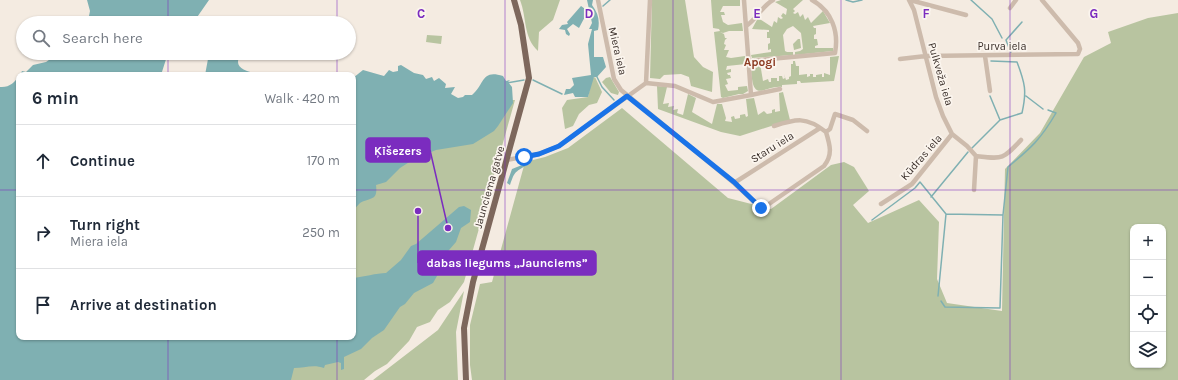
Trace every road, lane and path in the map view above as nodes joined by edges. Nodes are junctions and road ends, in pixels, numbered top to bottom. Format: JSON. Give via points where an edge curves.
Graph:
{"nodes":[{"id":1,"x":514,"y":0,"type":"edge"},
{"id":2,"x":598,"y":0,"type":"edge"},
{"id":3,"x":650,"y":0,"type":"edge"},
{"id":4,"x":744,"y":0,"type":"edge"},
{"id":5,"x":773,"y":0,"type":"edge"},
{"id":6,"x":812,"y":0,"type":"edge"},
{"id":7,"x":910,"y":0,"type":"edge"},
{"id":8,"x":1016,"y":0,"type":"edge"},
{"id":9,"x":1042,"y":0,"type":"edge"},
{"id":10,"x":1010,"y":8,"type":"dead end"},
{"id":11,"x":966,"y":15,"type":"dead end"},
{"id":12,"x":746,"y":26,"type":"junction"},
{"id":13,"x":926,"y":56,"type":"junction"},
{"id":14,"x":986,"y":56,"type":"junction"},
{"id":15,"x":900,"y":59,"type":"dead end"},
{"id":16,"x":749,"y":61,"type":"junction"},
{"id":17,"x":646,"y":82,"type":"junction"},
{"id":18,"x":780,"y":89,"type":"dead end"},
{"id":19,"x":990,"y":91,"type":"dead end"},
{"id":20,"x":751,"y":95,"type":"junction"},
{"id":21,"x":627,"y":96,"type":"junction"},
{"id":22,"x":774,"y":126,"type":"dead end"},
{"id":23,"x":820,"y":128,"type":"junction"},
{"id":24,"x":867,"y":131,"type":"dead end"},
{"id":25,"x":826,"y":132,"type":"junction"},
{"id":26,"x":952,"y":134,"type":"junction"},
{"id":27,"x":1021,"y":140,"type":"dead end"},
{"id":28,"x":976,"y":156,"type":"junction"},
{"id":29,"x":507,"y":160,"type":"junction"},
{"id":30,"x":734,"y":182,"type":"junction"},
{"id":31,"x":974,"y":190,"type":"dead end"},
{"id":32,"x":881,"y":204,"type":"dead end"},
{"id":33,"x":466,"y":380,"type":"edge"}],
"edges":[{"from":1,"to":29,"type":"main road","name":"Jaunciema gatve","via":[[522,25],[528,78]]},
{"from":2,"to":21,"type":"street","name":"Miera iela","via":[[614,79]]},
{"from":3,"to":17,"type":"street"},
{"from":4,"to":12,"type":"street"},
{"from":5,"to":12,"type":"street"},
{"from":6,"to":16,"type":"street","via":[[823,8],[832,20],[836,33],[835,54]]},
{"from":7,"to":11,"type":"street"},
{"from":7,"to":13,"type":"street","name":"Pulkveža iela"},
{"from":8,"to":10,"type":"street"},
{"from":9,"to":14,"type":"street","name":"Purva iela","via":[[1078,43],[1078,54]]},
{"from":12,"to":16,"type":"street"},
{"from":13,"to":14,"type":"street","name":"Purva iela"},
{"from":13,"to":15,"type":"street","name":"Purva iela"},
{"from":13,"to":26,"type":"street","name":"Pulkveža iela","via":[[936,97]]},
{"from":14,"to":19,"type":"street"},
{"from":16,"to":20,"type":"street"},
{"from":17,"to":20,"type":"street","via":[[676,86],[715,102]]},
{"from":17,"to":21,"type":"street"},
{"from":18,"to":20,"type":"street"},
{"from":21,"to":29,"type":"street","via":[[559,146],[539,154]]},
{"from":21,"to":30,"type":"street","name":"Miera iela"},
{"from":22,"to":23,"type":"street","via":[[801,119]]},
{"from":23,"to":25,"type":"street"},
{"from":23,"to":30,"type":"street","name":"Staru iela"},
{"from":24,"to":25,"type":"street","via":[[853,120],[835,114],[830,129]]},
{"from":25,"to":30,"type":"street","name":"Miera iela","via":[[831,149],[830,159],[824,166],[766,206],[761,208]]},
{"from":26,"to":28,"type":"street","name":"Pulkveža iela"},
{"from":26,"to":32,"type":"street","name":"Kūdras iela","via":[[912,184]]},
{"from":27,"to":28,"type":"street","via":[[1000,159]]},
{"from":28,"to":31,"type":"street"},
{"from":29,"to":33,"type":"main road","name":"Jaunciema gatve","via":[[473,282],[464,328]]}]}
